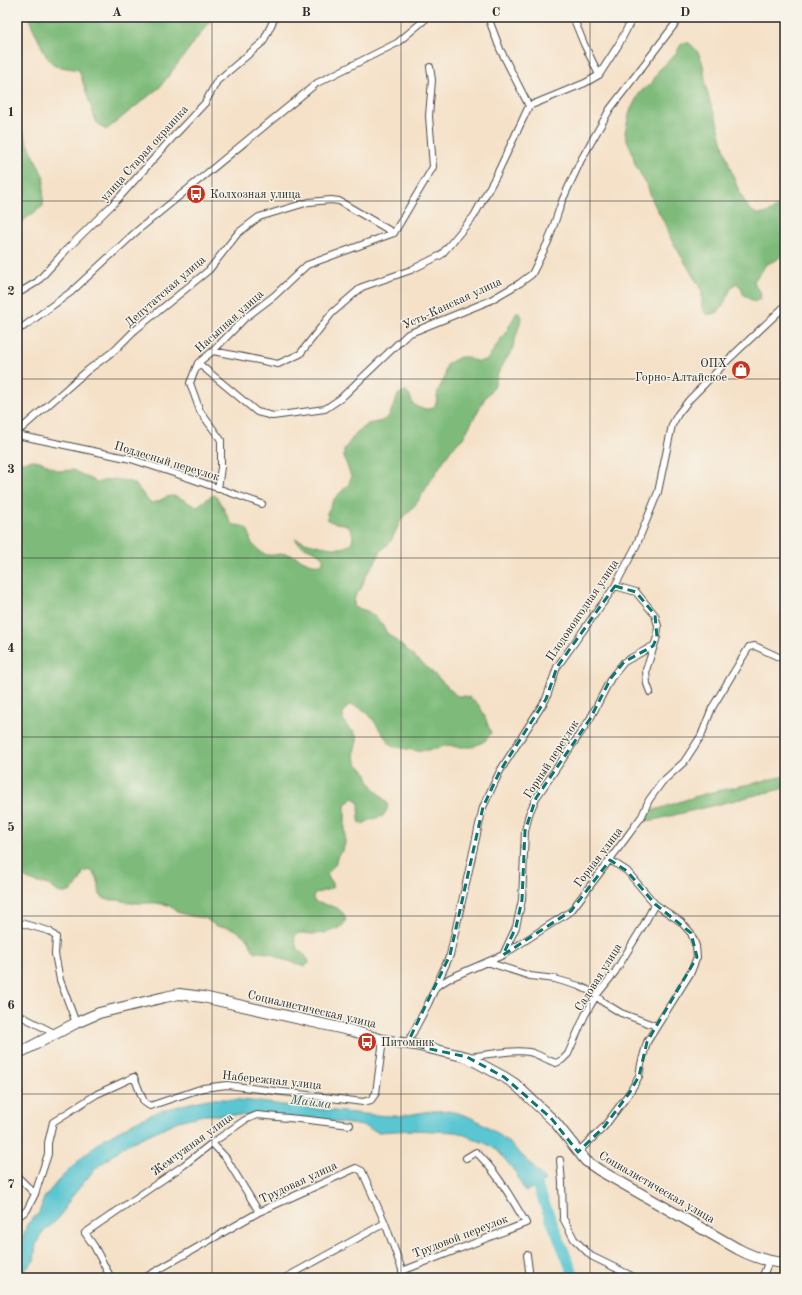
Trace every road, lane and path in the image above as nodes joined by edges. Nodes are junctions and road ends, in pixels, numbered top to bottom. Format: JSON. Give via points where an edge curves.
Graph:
{"nodes":[{"id":1,"x":275,"y":17,"type":"edge"},
{"id":2,"x":428,"y":17,"type":"edge"},
{"id":3,"x":488,"y":17,"type":"edge"},
{"id":4,"x":573,"y":17,"type":"edge"},
{"id":5,"x":634,"y":17,"type":"edge"},
{"id":6,"x":679,"y":17,"type":"edge"},
{"id":7,"x":430,"y":67,"type":"dead end"},
{"id":8,"x":599,"y":75,"type":"junction"},
{"id":9,"x":530,"y":106,"type":"junction"},
{"id":10,"x":394,"y":233,"type":"junction"},
{"id":11,"x":17,"y":294,"type":"edge"},
{"id":12,"x":785,"y":306,"type":"edge"},
{"id":13,"x":17,"y":329,"type":"edge"},
{"id":14,"x":213,"y":351,"type":"junction"},
{"id":15,"x":198,"y":363,"type":"junction"},
{"id":16,"x":17,"y":431,"type":"edge"},
{"id":17,"x":17,"y":435,"type":"edge"},
{"id":18,"x":218,"y":488,"type":"junction"},
{"id":19,"x":262,"y":504,"type":"dead end"},
{"id":20,"x":615,"y":586,"type":"junction"},
{"id":21,"x":653,"y":646,"type":"junction"},
{"id":22,"x":785,"y":660,"type":"edge"},
{"id":23,"x":650,"y":692,"type":"dead end"},
{"id":24,"x":610,"y":860,"type":"junction"},
{"id":25,"x":655,"y":904,"type":"junction"},
{"id":26,"x":17,"y":922,"type":"edge"},
{"id":27,"x":503,"y":954,"type":"junction"},
{"id":28,"x":487,"y":962,"type":"junction"},
{"id":29,"x":437,"y":986,"type":"junction"},
{"id":30,"x":596,"y":996,"type":"junction"},
{"id":31,"x":17,"y":1014,"type":"edge"},
{"id":32,"x":76,"y":1023,"type":"junction"},
{"id":33,"x":656,"y":1026,"type":"junction"},
{"id":34,"x":56,"y":1034,"type":"junction"},
{"id":35,"x":383,"y":1040,"type":"junction"},
{"id":36,"x":407,"y":1044,"type":"junction"},
{"id":37,"x":17,"y":1054,"type":"edge"},
{"id":38,"x":467,"y":1057,"type":"junction"},
{"id":39,"x":350,"y":1125,"type":"dead end"},
{"id":40,"x":212,"y":1143,"type":"junction"},
{"id":41,"x":578,"y":1152,"type":"junction"},
{"id":42,"x":466,"y":1158,"type":"dead end"},
{"id":43,"x":560,"y":1160,"type":"dead end"},
{"id":44,"x":17,"y":1176,"type":"edge"},
{"id":45,"x":35,"y":1194,"type":"junction"},
{"id":46,"x":259,"y":1212,"type":"junction"},
{"id":47,"x":17,"y":1218,"type":"edge"},
{"id":48,"x":385,"y":1223,"type":"junction"},
{"id":49,"x":527,"y":1255,"type":"dead end"},
{"id":50,"x":769,"y":1261,"type":"junction"},
{"id":51,"x":785,"y":1263,"type":"edge"},
{"id":52,"x":402,"y":1271,"type":"junction"},
{"id":53,"x":111,"y":1278,"type":"edge"},
{"id":54,"x":144,"y":1278,"type":"edge"},
{"id":55,"x":285,"y":1278,"type":"edge"},
{"id":56,"x":405,"y":1278,"type":"edge"},
{"id":57,"x":530,"y":1278,"type":"edge"},
{"id":58,"x":636,"y":1278,"type":"edge"},
{"id":59,"x":762,"y":1278,"type":"edge"}],
"edges":[{"from":1,"to":11,"type":"street","name":"улица Старая окраинка","via":[[263,42],[217,81],[205,103],[117,200],[37,282]]},
{"from":2,"to":13,"type":"street","via":[[397,43],[317,83],[138,230],[71,292]]},
{"from":3,"to":9,"type":"street","via":[[500,49]]},
{"from":4,"to":8,"type":"street"},
{"from":5,"to":8,"type":"street"},
{"from":6,"to":15,"type":"street","name":"Усть-Канская улица","via":[[610,109],[581,160],[562,201],[548,242],[532,274],[520,283],[489,301],[408,334],[340,399],[325,409],[273,416],[257,412]]},
{"from":7,"to":10,"type":"street","via":[[432,85],[429,116],[433,167]]},
{"from":8,"to":9,"type":"street"},
{"from":9,"to":14,"type":"street","via":[[474,216],[441,255],[411,270],[362,287],[332,313],[300,354],[278,364]]},
{"from":10,"to":14,"type":"street","name":"Насыпная улица","via":[[307,265],[274,296],[245,318]]},
{"from":10,"to":16,"type":"street","name":"Депутатская улица","via":[[339,201],[331,200],[309,202],[260,217],[238,233],[209,270]]},
{"from":12,"to":20,"type":"street","name":"Плодовоягодная улица","via":[[710,378],[678,414],[672,425],[658,492],[636,546]]},
{"from":14,"to":15,"type":"street","name":"Насыпная улица"},
{"from":15,"to":18,"type":"street","name":"Насыпная улица","via":[[190,383],[200,411],[221,440]]},
{"from":17,"to":18,"type":"street","name":"Подлесный переулок","via":[[131,459]]},
{"from":18,"to":19,"type":"street","name":"Подлесный переулок"},
{"from":20,"to":21,"type":"street","via":[[636,592],[655,615],[658,626]]},
{"from":20,"to":29,"type":"street","name":"Плодовоягодная улица","via":[[556,668],[546,699],[500,771],[483,807],[450,955]]},
{"from":21,"to":23,"type":"street","via":[[646,670]]},
{"from":21,"to":27,"type":"street","name":"Горный переулок","via":[[624,662],[611,678],[590,719],[536,798],[525,831],[522,900],[516,927]]},
{"from":22,"to":24,"type":"street","name":"Горная улица","via":[[755,646],[749,647],[712,708],[701,736],[688,756],[662,782],[649,800],[642,816]]},
{"from":24,"to":25,"type":"street","via":[[627,871]]},
{"from":24,"to":27,"type":"street","name":"Горная улица","via":[[571,911]]},
{"from":25,"to":30,"type":"street","name":"Садовая улица","via":[[615,972]]},
{"from":25,"to":33,"type":"street","via":[[681,922],[691,933],[697,957],[691,972]]},
{"from":26,"to":32,"type":"street","via":[[49,931],[56,937],[55,954],[60,980]]},
{"from":27,"to":28,"type":"street","name":"Горная улица"},
{"from":28,"to":29,"type":"street","name":"Горная улица"},
{"from":28,"to":30,"type":"street","via":[[530,976],[574,984]]},
{"from":29,"to":36,"type":"street","name":"Плодовоягодная улица"},
{"from":30,"to":33,"type":"street","via":[[621,1013]]},
{"from":30,"to":38,"type":"street","name":"Садовая улица","via":[[568,1054],[556,1063],[528,1052]]},
{"from":31,"to":34,"type":"street"},
{"from":32,"to":34,"type":"main road","name":"Социалистическая улица"},
{"from":32,"to":35,"type":"main road","name":"Социалистическая улица","via":[[99,1013],[179,994],[353,1031]]},
{"from":33,"to":41,"type":"street","via":[[647,1042],[639,1076],[630,1092],[604,1127]]},
{"from":34,"to":37,"type":"main road","name":"Социалистическая улица"},
{"from":35,"to":36,"type":"main road","name":"Социалистическая улица"},
{"from":35,"to":45,"type":"street","name":"Набережная улица","via":[[376,1093],[371,1100],[362,1102],[227,1085],[203,1088],[150,1106],[144,1102],[134,1078],[103,1091],[53,1122],[48,1154]]},
{"from":36,"to":38,"type":"main road","name":"Социалистическая улица"},
{"from":38,"to":41,"type":"main road","name":"Социалистическая улица","via":[[515,1084],[555,1122]]},
{"from":39,"to":40,"type":"street","name":"Жемчужная улица","via":[[257,1115],[245,1120]]},
{"from":40,"to":46,"type":"street","via":[[226,1158]]},
{"from":40,"to":53,"type":"street","name":"Жемчужная улица","via":[[85,1233]]},
{"from":41,"to":50,"type":"main road","name":"Социалистическая улица","via":[[599,1170],[738,1250]]},
{"from":42,"to":52,"type":"street","name":"Трудовой переулок","via":[[476,1152],[486,1161],[526,1223]]},
{"from":43,"to":58,"type":"street","via":[[563,1218],[574,1238],[591,1256]]},
{"from":44,"to":45,"type":"street"},
{"from":45,"to":47,"type":"street","name":"Набережная улица","via":[[27,1210]]},
{"from":46,"to":48,"type":"street","name":"Трудовая улица","via":[[356,1168],[362,1171]]},
{"from":46,"to":54,"type":"street","name":"Трудовая улица"},
{"from":48,"to":52,"type":"street","name":"Трудовая улица"},
{"from":48,"to":55,"type":"street"},
{"from":49,"to":57,"type":"street"},
{"from":50,"to":51,"type":"main road","name":"Социалистическая улица"},
{"from":50,"to":59,"type":"street"},
{"from":52,"to":56,"type":"street","name":"Трудовая улица"}]}
